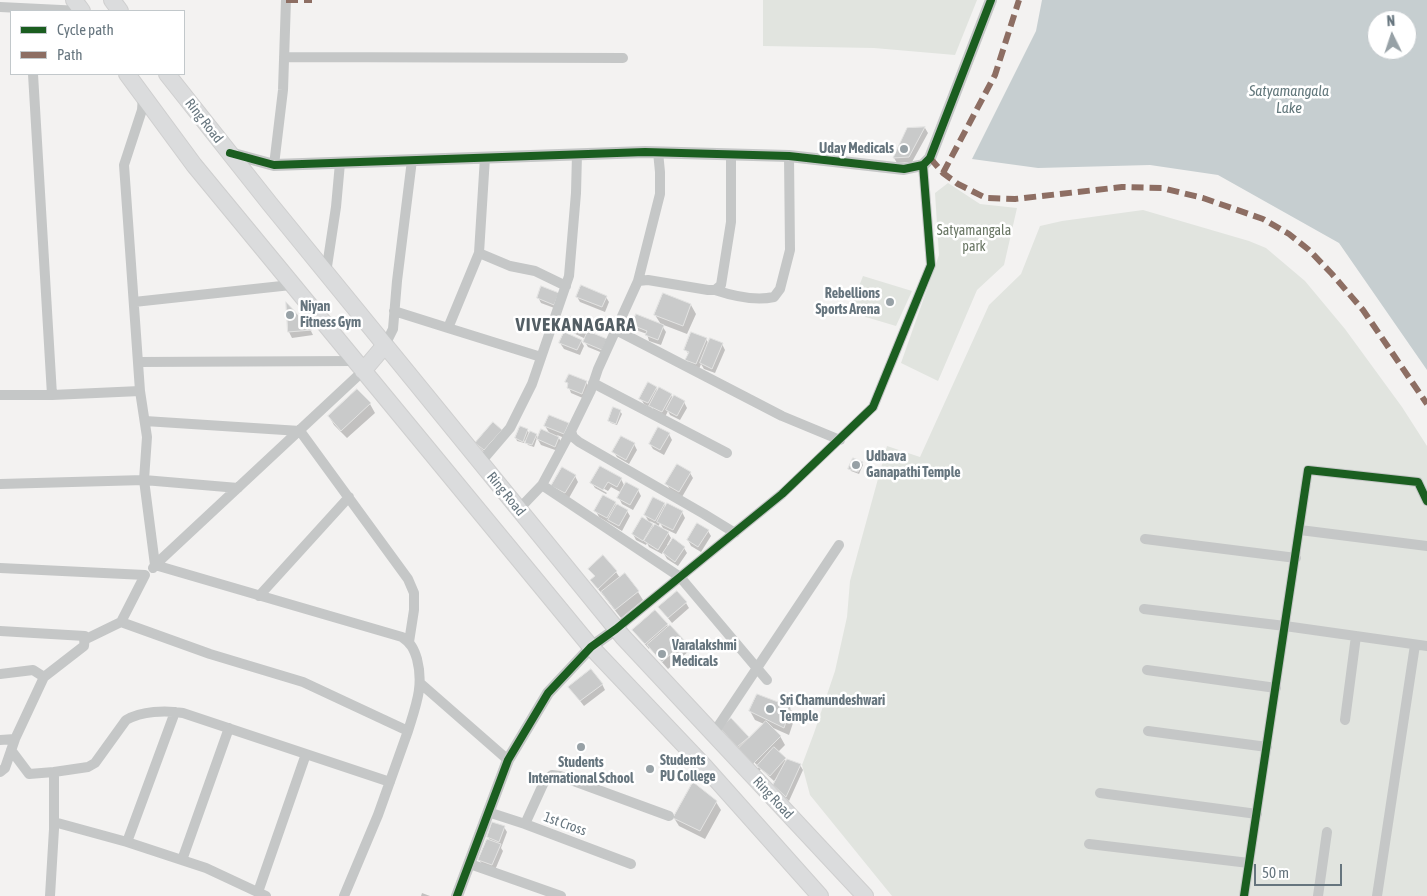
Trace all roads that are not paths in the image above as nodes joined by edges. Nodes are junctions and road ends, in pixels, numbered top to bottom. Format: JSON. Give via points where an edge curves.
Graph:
{"nodes":[{"id":1,"x":286,"y":0,"type":"edge"},
{"id":2,"x":991,"y":0,"type":"edge"},
{"id":3,"x":0,"y":7,"type":"edge"},
{"id":4,"x":29,"y":10,"type":"edge"},
{"id":5,"x":284,"y":57,"type":"junction"},
{"id":6,"x":623,"y":58,"type":"dead end"},
{"id":7,"x":33,"y":75,"type":"edge"},
{"id":8,"x":128,"y":75,"type":"edge"},
{"id":9,"x":168,"y":75,"type":"edge"},
{"id":10,"x":143,"y":95,"type":"junction"},
{"id":11,"x":658,"y":152,"type":"junction"},
{"id":12,"x":230,"y":153,"type":"junction"},
{"id":13,"x":577,"y":154,"type":"junction"},
{"id":14,"x":731,"y":154,"type":"junction"},
{"id":15,"x":789,"y":156,"type":"junction"},
{"id":16,"x":485,"y":158,"type":"junction"},
{"id":17,"x":412,"y":160,"type":"junction"},
{"id":18,"x":340,"y":163,"type":"junction"},
{"id":19,"x":274,"y":165,"type":"junction"},
{"id":20,"x":923,"y":165,"type":"junction"},
{"id":21,"x":479,"y":253,"type":"junction"},
{"id":22,"x":326,"y":273,"type":"junction"},
{"id":23,"x":638,"y":281,"type":"junction"},
{"id":24,"x":291,"y":285,"type":"junction"},
{"id":25,"x":566,"y":286,"type":"junction"},
{"id":26,"x":715,"y":290,"type":"junction"},
{"id":27,"x":134,"y":302,"type":"junction"},
{"id":28,"x":394,"y":311,"type":"junction"},
{"id":29,"x":448,"y":328,"type":"junction"},
{"id":30,"x":616,"y":330,"type":"junction"},
{"id":31,"x":385,"y":345,"type":"junction"},
{"id":32,"x":541,"y":357,"type":"junction"},
{"id":33,"x":138,"y":362,"type":"junction"},
{"id":34,"x":359,"y":366,"type":"junction"},
{"id":35,"x":593,"y":383,"type":"junction"},
{"id":36,"x":140,"y":391,"type":"junction"},
{"id":37,"x":0,"y":395,"type":"edge"},
{"id":38,"x":52,"y":395,"type":"junction"},
{"id":39,"x":145,"y":421,"type":"junction"},
{"id":40,"x":571,"y":430,"type":"junction"},
{"id":41,"x":300,"y":431,"type":"junction"},
{"id":42,"x":840,"y":440,"type":"junction"},
{"id":43,"x":727,"y":453,"type":"dead end"},
{"id":44,"x":480,"y":462,"type":"junction"},
{"id":45,"x":144,"y":480,"type":"junction"},
{"id":46,"x":0,"y":484,"type":"edge"},
{"id":47,"x":542,"y":485,"type":"junction"},
{"id":48,"x":238,"y":488,"type":"junction"},
{"id":49,"x":349,"y":497,"type":"junction"},
{"id":50,"x":1427,"y":501,"type":"edge"},
{"id":51,"x":519,"y":509,"type":"junction"},
{"id":52,"x":1300,"y":530,"type":"junction"},
{"id":53,"x":735,"y":533,"type":"junction"},
{"id":54,"x":1145,"y":540,"type":"dead end"},
{"id":55,"x":840,"y":545,"type":"dead end"},
{"id":56,"x":1427,"y":546,"type":"edge"},
{"id":57,"x":1296,"y":558,"type":"junction"},
{"id":58,"x":155,"y":565,"type":"junction"},
{"id":59,"x":0,"y":568,"type":"edge"},
{"id":60,"x":145,"y":575,"type":"junction"},
{"id":61,"x":680,"y":577,"type":"junction"},
{"id":62,"x":260,"y":596,"type":"junction"},
{"id":63,"x":1144,"y":609,"type":"dead end"},
{"id":64,"x":120,"y":622,"type":"junction"},
{"id":65,"x":1285,"y":626,"type":"junction"},
{"id":66,"x":616,"y":628,"type":"junction"},
{"id":67,"x":0,"y":631,"type":"edge"},
{"id":68,"x":1356,"y":636,"type":"junction"},
{"id":69,"x":84,"y":640,"type":"junction"},
{"id":70,"x":409,"y":642,"type":"junction"},
{"id":71,"x":1415,"y":645,"type":"junction"},
{"id":72,"x":1427,"y":646,"type":"edge"},
{"id":73,"x":591,"y":647,"type":"junction"},
{"id":74,"x":756,"y":668,"type":"junction"},
{"id":75,"x":1147,"y":670,"type":"dead end"},
{"id":76,"x":0,"y":674,"type":"edge"},
{"id":77,"x":44,"y":677,"type":"junction"},
{"id":78,"x":767,"y":680,"type":"dead end"},
{"id":79,"x":420,"y":683,"type":"junction"},
{"id":80,"x":1276,"y":688,"type":"junction"},
{"id":81,"x":175,"y":712,"type":"junction"},
{"id":82,"x":1345,"y":720,"type":"dead end"},
{"id":83,"x":229,"y":728,"type":"junction"},
{"id":84,"x":408,"y":731,"type":"junction"},
{"id":85,"x":1148,"y":731,"type":"dead end"},
{"id":86,"x":713,"y":734,"type":"junction"},
{"id":87,"x":15,"y":739,"type":"junction"},
{"id":88,"x":0,"y":740,"type":"edge"},
{"id":89,"x":1267,"y":747,"type":"junction"},
{"id":90,"x":11,"y":750,"type":"junction"},
{"id":91,"x":306,"y":754,"type":"junction"},
{"id":92,"x":508,"y":760,"type":"junction"},
{"id":93,"x":0,"y":772,"type":"edge"},
{"id":94,"x":54,"y":772,"type":"junction"},
{"id":95,"x":390,"y":782,"type":"junction"},
{"id":96,"x":1100,"y":793,"type":"dead end"},
{"id":97,"x":488,"y":812,"type":"junction"},
{"id":98,"x":1257,"y":814,"type":"junction"},
{"id":99,"x":669,"y":816,"type":"dead end"},
{"id":100,"x":54,"y":822,"type":"junction"},
{"id":101,"x":525,"y":824,"type":"junction"},
{"id":102,"x":1327,"y":832,"type":"dead end"},
{"id":103,"x":126,"y":842,"type":"junction"},
{"id":104,"x":1089,"y":844,"type":"dead end"},
{"id":105,"x":182,"y":860,"type":"junction"},
{"id":106,"x":1249,"y":863,"type":"junction"},
{"id":107,"x":470,"y":864,"type":"junction"},
{"id":108,"x":631,"y":864,"type":"dead end"},
{"id":109,"x":262,"y":894,"type":"edge"},
{"id":110,"x":863,"y":895,"type":"edge"},
{"id":111,"x":52,"y":896,"type":"edge"},
{"id":112,"x":344,"y":896,"type":"edge"},
{"id":113,"x":457,"y":896,"type":"edge"},
{"id":114,"x":562,"y":896,"type":"edge"},
{"id":115,"x":820,"y":896,"type":"edge"},
{"id":116,"x":1244,"y":896,"type":"edge"},
{"id":117,"x":1318,"y":896,"type":"edge"},
{"id":118,"x":1377,"y":896,"type":"edge"}],
"edges":[{"from":1,"to":5,"type":"street"},
{"from":2,"to":20,"type":"street","via":[[930,158]]},
{"from":3,"to":4,"type":"street"},
{"from":5,"to":6,"type":"street"},
{"from":5,"to":19,"type":"street"},
{"from":7,"to":38,"type":"street"},
{"from":8,"to":10,"type":"main road"},
{"from":9,"to":12,"type":"main road","name":"Ring Road"},
{"from":10,"to":24,"type":"main road","via":[[194,165]]},
{"from":10,"to":27,"type":"street","via":[[142,110],[124,165]]},
{"from":11,"to":13,"type":"street"},
{"from":11,"to":14,"type":"street"},
{"from":11,"to":23,"type":"street","via":[[660,194]]},
{"from":12,"to":19,"type":"street"},
{"from":12,"to":22,"type":"main road","name":"Ring Road"},
{"from":13,"to":16,"type":"street"},
{"from":13,"to":25,"type":"street"},
{"from":14,"to":15,"type":"street"},
{"from":14,"to":26,"type":"street","via":[[731,222],[721,285]]},
{"from":15,"to":20,"type":"street","via":[[904,170]]},
{"from":15,"to":26,"type":"street","via":[[790,250],[780,289],[774,297],[767,299]]},
{"from":16,"to":17,"type":"street"},
{"from":16,"to":21,"type":"street"},
{"from":17,"to":18,"type":"street"},
{"from":17,"to":28,"type":"street"},
{"from":18,"to":19,"type":"street"},
{"from":18,"to":22,"type":"street"},
{"from":20,"to":42,"type":"street","via":[[931,265],[873,408]]},
{"from":21,"to":25,"type":"street","via":[[510,266],[535,271]]},
{"from":21,"to":29,"type":"street"},
{"from":22,"to":31,"type":"main road","name":"Ring Road"},
{"from":23,"to":26,"type":"street"},
{"from":23,"to":30,"type":"street"},
{"from":24,"to":27,"type":"street"},
{"from":24,"to":34,"type":"main road"},
{"from":25,"to":32,"type":"street"},
{"from":27,"to":33,"type":"street"},
{"from":28,"to":29,"type":"street"},
{"from":28,"to":31,"type":"street","via":[[393,329]]},
{"from":29,"to":32,"type":"street"},
{"from":30,"to":35,"type":"street"},
{"from":30,"to":42,"type":"street","via":[[782,416]]},
{"from":31,"to":34,"type":"main road"},
{"from":31,"to":44,"type":"main road","name":"Ring Road"},
{"from":32,"to":44,"type":"street","via":[[532,384],[510,428]]},
{"from":33,"to":34,"type":"street"},
{"from":33,"to":36,"type":"street"},
{"from":34,"to":41,"type":"street"},
{"from":34,"to":73,"type":"main road"},
{"from":35,"to":40,"type":"street"},
{"from":35,"to":43,"type":"street"},
{"from":36,"to":38,"type":"street"},
{"from":36,"to":39,"type":"street"},
{"from":37,"to":38,"type":"street"},
{"from":39,"to":41,"type":"street"},
{"from":39,"to":45,"type":"street"},
{"from":40,"to":47,"type":"street"},
{"from":40,"to":53,"type":"street","via":[[579,442]]},
{"from":41,"to":48,"type":"street"},
{"from":41,"to":49,"type":"street"},
{"from":42,"to":53,"type":"street"},
{"from":44,"to":51,"type":"main road","name":"Ring Road"},
{"from":45,"to":46,"type":"street"},
{"from":45,"to":48,"type":"street"},
{"from":45,"to":58,"type":"street"},
{"from":47,"to":51,"type":"street"},
{"from":47,"to":61,"type":"street"},
{"from":48,"to":58,"type":"street"},
{"from":49,"to":62,"type":"street"},
{"from":49,"to":70,"type":"street","via":[[414,592]]},
{"from":50,"to":52,"type":"street","via":[[1418,482],[1308,470]]},
{"from":51,"to":66,"type":"main road","name":"Ring Road"},
{"from":52,"to":56,"type":"street"},
{"from":52,"to":57,"type":"street"},
{"from":53,"to":61,"type":"street"},
{"from":54,"to":57,"type":"street"},
{"from":55,"to":74,"type":"street"},
{"from":57,"to":65,"type":"street"},
{"from":58,"to":60,"type":"street"},
{"from":58,"to":62,"type":"street"},
{"from":59,"to":60,"type":"street"},
{"from":60,"to":64,"type":"street"},
{"from":61,"to":66,"type":"street"},
{"from":61,"to":74,"type":"street"},
{"from":62,"to":70,"type":"street","via":[[402,637]]},
{"from":63,"to":65,"type":"street"},
{"from":64,"to":69,"type":"street"},
{"from":64,"to":84,"type":"street","via":[[302,682]]},
{"from":65,"to":68,"type":"street"},
{"from":65,"to":80,"type":"street"},
{"from":66,"to":73,"type":"street"},
{"from":66,"to":86,"type":"main road","name":"Ring Road"},
{"from":67,"to":69,"type":"street","via":[[85,636]]},
{"from":68,"to":71,"type":"street"},
{"from":68,"to":82,"type":"street"},
{"from":69,"to":77,"type":"street","via":[[84,646]]},
{"from":70,"to":79,"type":"street","via":[[414,649]]},
{"from":71,"to":72,"type":"street"},
{"from":71,"to":118,"type":"street"},
{"from":73,"to":92,"type":"street","via":[[548,693]]},
{"from":73,"to":115,"type":"main road","via":[[705,767]]},
{"from":74,"to":78,"type":"street"},
{"from":74,"to":86,"type":"street"},
{"from":75,"to":80,"type":"street"},
{"from":76,"to":77,"type":"street","via":[[33,670]]},
{"from":77,"to":87,"type":"street"},
{"from":79,"to":84,"type":"street"},
{"from":79,"to":92,"type":"street"},
{"from":80,"to":89,"type":"street"},
{"from":81,"to":83,"type":"street"},
{"from":81,"to":94,"type":"street","via":[[133,716],[126,720],[95,763]]},
{"from":81,"to":103,"type":"street"},
{"from":83,"to":91,"type":"street"},
{"from":83,"to":105,"type":"street"},
{"from":84,"to":95,"type":"street"},
{"from":85,"to":89,"type":"street"},
{"from":86,"to":110,"type":"main road","name":"Ring Road"},
{"from":87,"to":88,"type":"street"},
{"from":87,"to":90,"type":"street"},
{"from":89,"to":98,"type":"street"},
{"from":90,"to":93,"type":"street","via":[[5,768]]},
{"from":90,"to":94,"type":"street","via":[[29,774]]},
{"from":91,"to":95,"type":"street"},
{"from":91,"to":109,"type":"street"},
{"from":92,"to":97,"type":"street"},
{"from":94,"to":100,"type":"street"},
{"from":95,"to":112,"type":"street"},
{"from":96,"to":98,"type":"street"},
{"from":97,"to":101,"type":"street","name":"1st Cross"},
{"from":97,"to":107,"type":"street"},
{"from":98,"to":106,"type":"street"},
{"from":99,"to":101,"type":"street","via":[[552,775],[545,780]]},
{"from":100,"to":103,"type":"street"},
{"from":100,"to":111,"type":"street"},
{"from":101,"to":108,"type":"street","name":"1st Cross"},
{"from":102,"to":117,"type":"street"},
{"from":103,"to":105,"type":"street"},
{"from":104,"to":106,"type":"street"},
{"from":105,"to":109,"type":"street"},
{"from":106,"to":116,"type":"street"},
{"from":107,"to":113,"type":"street"},
{"from":107,"to":114,"type":"street"}]}
